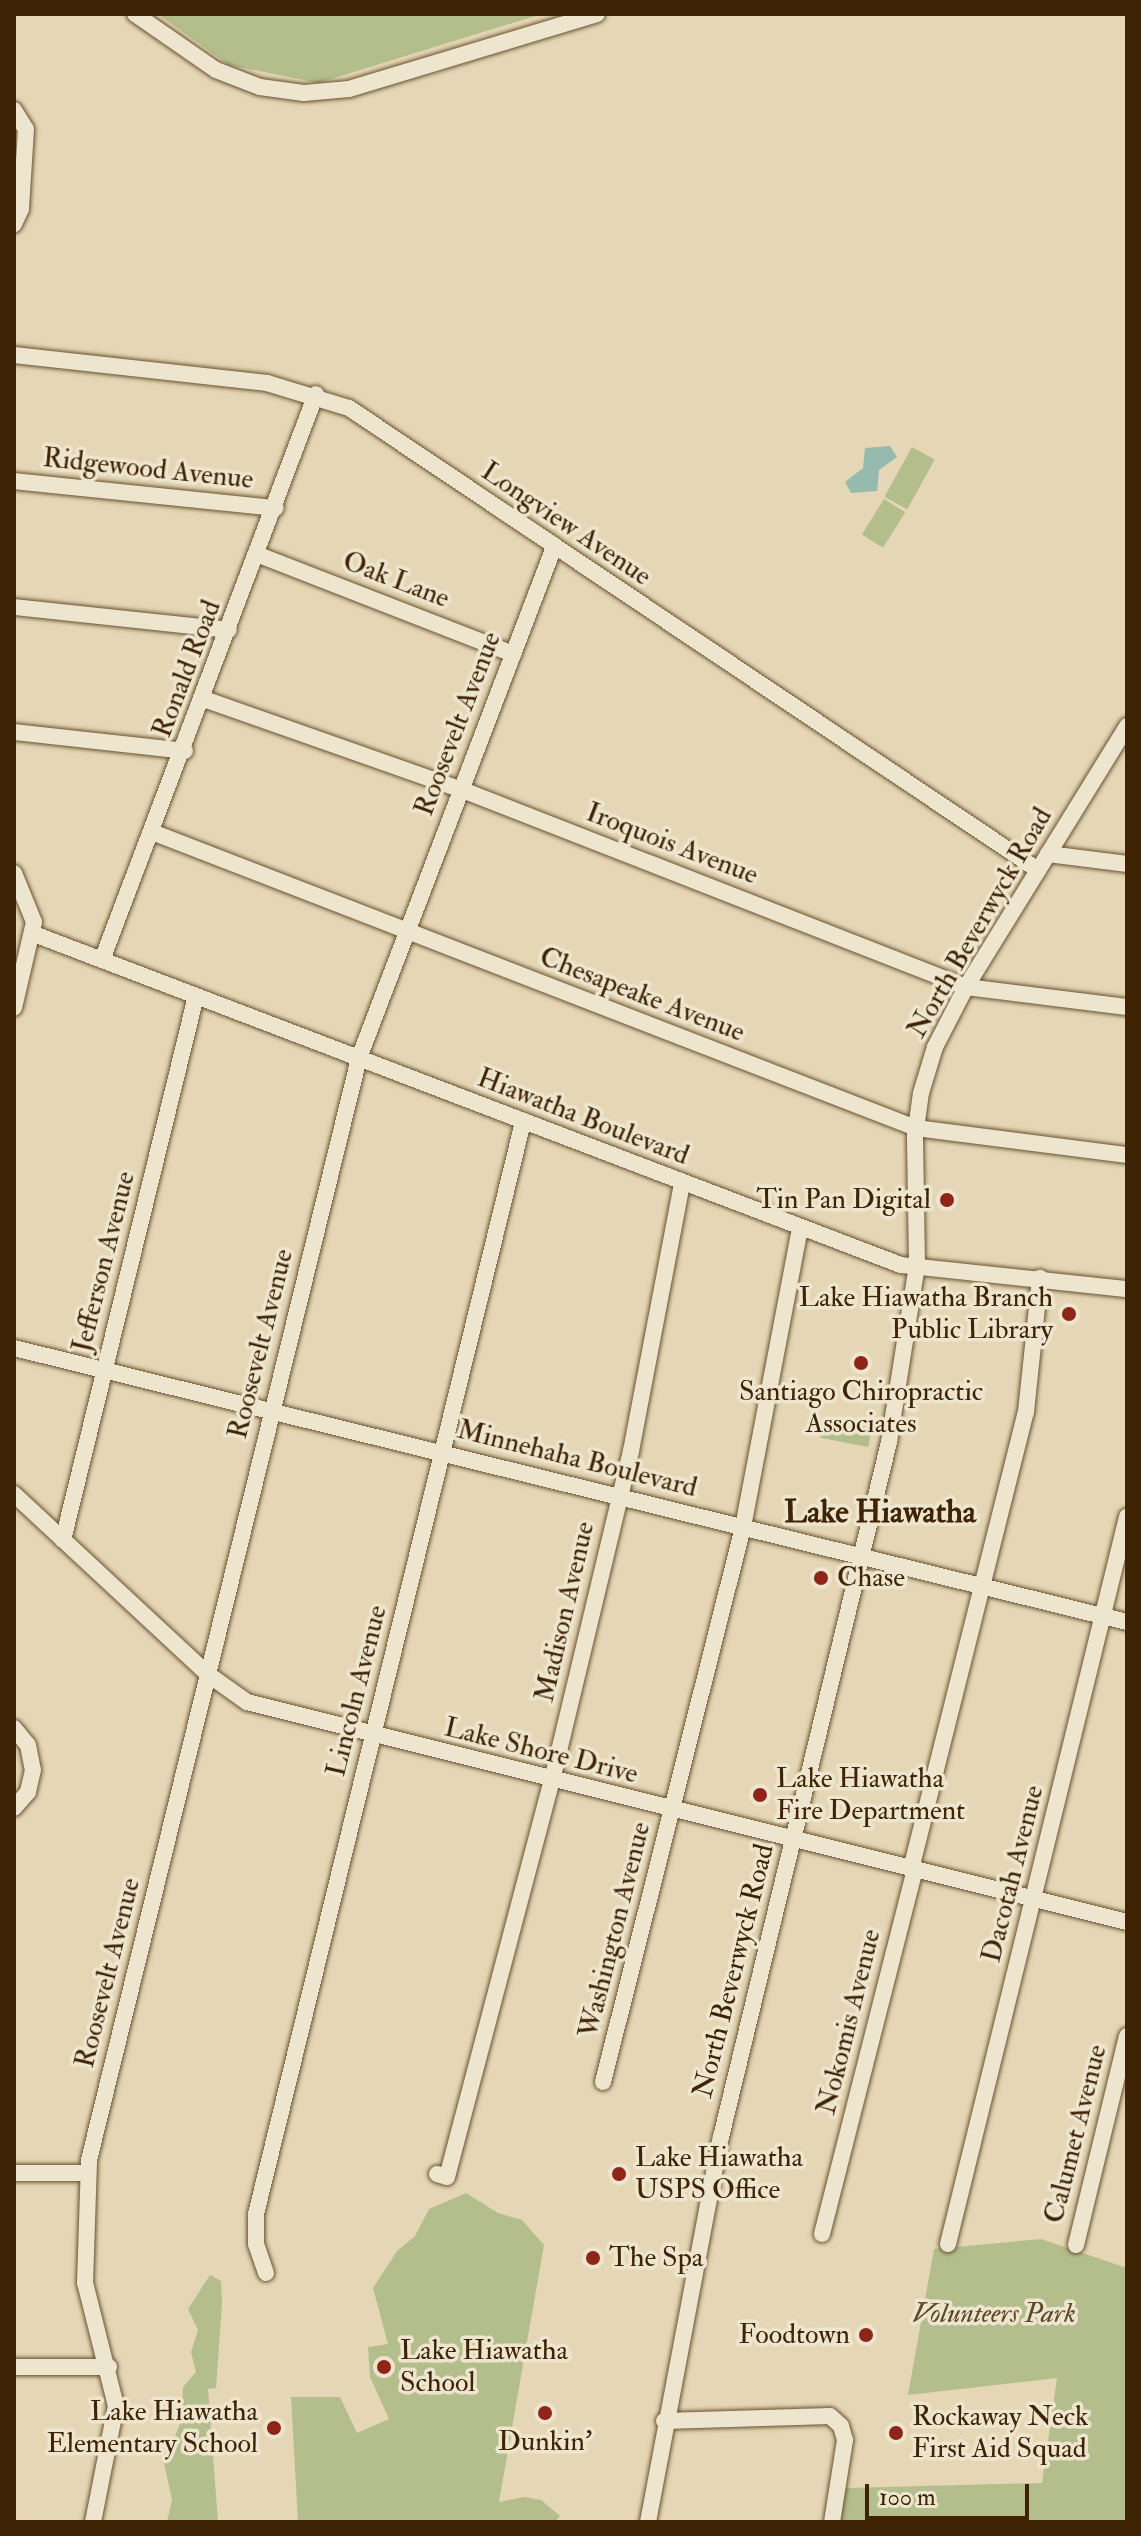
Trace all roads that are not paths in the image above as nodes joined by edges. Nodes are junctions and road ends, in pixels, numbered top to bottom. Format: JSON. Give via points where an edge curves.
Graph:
{"nodes":[{"id":1,"x":135,"y":14,"type":"edge"},
{"id":2,"x":597,"y":14,"type":"edge"},
{"id":3,"x":14,"y":110,"type":"edge"},
{"id":4,"x":14,"y":224,"type":"edge"},
{"id":5,"x":14,"y":355,"type":"edge"},
{"id":6,"x":316,"y":394,"type":"junction"},
{"id":7,"x":14,"y":481,"type":"edge"},
{"id":8,"x":276,"y":508,"type":"junction"},
{"id":9,"x":554,"y":547,"type":"junction"},
{"id":10,"x":259,"y":555,"type":"junction"},
{"id":11,"x":14,"y":607,"type":"edge"},
{"id":12,"x":229,"y":630,"type":"junction"},
{"id":13,"x":513,"y":654,"type":"junction"},
{"id":14,"x":204,"y":699,"type":"junction"},
{"id":15,"x":1127,"y":726,"type":"edge"},
{"id":16,"x":14,"y":732,"type":"edge"},
{"id":17,"x":185,"y":751,"type":"junction"},
{"id":18,"x":460,"y":789,"type":"junction"},
{"id":19,"x":152,"y":832,"type":"junction"},
{"id":20,"x":1048,"y":854,"type":"junction"},
{"id":21,"x":1127,"y":864,"type":"edge"},
{"id":22,"x":1038,"y":870,"type":"junction"},
{"id":23,"x":14,"y":873,"type":"edge"},
{"id":24,"x":406,"y":933,"type":"junction"},
{"id":25,"x":34,"y":934,"type":"junction"},
{"id":26,"x":102,"y":960,"type":"junction"},
{"id":27,"x":966,"y":987,"type":"junction"},
{"id":28,"x":196,"y":996,"type":"junction"},
{"id":29,"x":1127,"y":1007,"type":"edge"},
{"id":30,"x":14,"y":1008,"type":"edge"},
{"id":31,"x":359,"y":1058,"type":"junction"},
{"id":32,"x":523,"y":1122,"type":"junction"},
{"id":33,"x":916,"y":1128,"type":"junction"},
{"id":34,"x":1127,"y":1155,"type":"edge"},
{"id":35,"x":682,"y":1183,"type":"junction"},
{"id":36,"x":800,"y":1229,"type":"junction"},
{"id":37,"x":917,"y":1265,"type":"junction"},
{"id":38,"x":1040,"y":1278,"type":"junction"},
{"id":39,"x":1127,"y":1289,"type":"edge"},
{"id":40,"x":14,"y":1348,"type":"edge"},
{"id":41,"x":104,"y":1371,"type":"junction"},
{"id":42,"x":271,"y":1411,"type":"junction"},
{"id":43,"x":441,"y":1453,"type":"junction"},
{"id":44,"x":14,"y":1494,"type":"edge"},
{"id":45,"x":620,"y":1497,"type":"junction"},
{"id":46,"x":1127,"y":1517,"type":"edge"},
{"id":47,"x":743,"y":1527,"type":"junction"},
{"id":48,"x":63,"y":1540,"type":"junction"},
{"id":49,"x":862,"y":1556,"type":"junction"},
{"id":50,"x":983,"y":1586,"type":"junction"},
{"id":51,"x":1104,"y":1616,"type":"junction"},
{"id":52,"x":1127,"y":1622,"type":"edge"},
{"id":53,"x":209,"y":1675,"type":"junction"},
{"id":54,"x":14,"y":1728,"type":"edge"},
{"id":55,"x":372,"y":1737,"type":"junction"},
{"id":56,"x":552,"y":1780,"type":"junction"},
{"id":57,"x":14,"y":1808,"type":"edge"},
{"id":58,"x":672,"y":1810,"type":"junction"},
{"id":59,"x":792,"y":1840,"type":"junction"},
{"id":60,"x":913,"y":1869,"type":"junction"},
{"id":61,"x":1034,"y":1899,"type":"junction"},
{"id":62,"x":1127,"y":1922,"type":"edge"},
{"id":63,"x":1127,"y":2036,"type":"edge"},
{"id":64,"x":603,"y":2082,"type":"dead end"},
{"id":65,"x":14,"y":2173,"type":"edge"},
{"id":66,"x":87,"y":2173,"type":"junction"},
{"id":67,"x":437,"y":2174,"type":"dead end"},
{"id":68,"x":822,"y":2234,"type":"dead end"},
{"id":69,"x":948,"y":2244,"type":"dead end"},
{"id":70,"x":1076,"y":2245,"type":"dead end"},
{"id":71,"x":266,"y":2273,"type":"dead end"},
{"id":72,"x":14,"y":2367,"type":"edge"},
{"id":73,"x":109,"y":2367,"type":"junction"},
{"id":74,"x":664,"y":2421,"type":"junction"},
{"id":75,"x":93,"y":2522,"type":"edge"},
{"id":76,"x":648,"y":2522,"type":"edge"},
{"id":77,"x":832,"y":2522,"type":"edge"}],
"edges":[{"from":1,"to":2,"type":"street","via":[[216,70],[260,87],[304,93],[349,89]]},
{"from":3,"to":4,"type":"street","via":[[26,129],[21,209]]},
{"from":5,"to":6,"type":"street","name":"Longview Avenue","via":[[267,383]]},
{"from":6,"to":8,"type":"street","name":"Ronald Road"},
{"from":6,"to":9,"type":"street","name":"Longview Avenue","via":[[349,408]]},
{"from":7,"to":8,"type":"street","name":"Ridgewood Avenue"},
{"from":8,"to":10,"type":"street","name":"Ronald Road"},
{"from":9,"to":13,"type":"street","name":"Roosevelt Avenue"},
{"from":9,"to":22,"type":"street","name":"Longview Avenue"},
{"from":10,"to":12,"type":"street","name":"Ronald Road"},
{"from":10,"to":13,"type":"street","name":"Oak Lane"},
{"from":11,"to":12,"type":"street"},
{"from":12,"to":14,"type":"street","name":"Ronald Road"},
{"from":13,"to":18,"type":"street","name":"Roosevelt Avenue"},
{"from":14,"to":17,"type":"street","name":"Ronald Road"},
{"from":14,"to":18,"type":"street","name":"Iroquois Avenue"},
{"from":15,"to":20,"type":"street","name":"North Beverwyck Road"},
{"from":16,"to":17,"type":"street"},
{"from":17,"to":19,"type":"street","name":"Ronald Road"},
{"from":18,"to":24,"type":"street","name":"Roosevelt Avenue"},
{"from":18,"to":27,"type":"street","name":"Iroquois Avenue"},
{"from":19,"to":24,"type":"street","name":"Chesapeake Avenue"},
{"from":19,"to":26,"type":"street","name":"Ronald Road"},
{"from":20,"to":21,"type":"street"},
{"from":20,"to":22,"type":"street","name":"North Beverwyck Road"},
{"from":22,"to":27,"type":"street","name":"North Beverwyck Road"},
{"from":23,"to":25,"type":"street","via":[[32,912]]},
{"from":24,"to":31,"type":"street","name":"Roosevelt Avenue"},
{"from":24,"to":33,"type":"street","name":"Chesapeake Avenue"},
{"from":25,"to":26,"type":"street","name":"Hiawatha Boulevard"},
{"from":25,"to":30,"type":"street"},
{"from":26,"to":28,"type":"street","name":"Hiawatha Boulevard"},
{"from":27,"to":29,"type":"street","name":"Iroquois Avenue"},
{"from":27,"to":33,"type":"street","name":"North Beverwyck Road","via":[[935,1047]]},
{"from":28,"to":31,"type":"street","name":"Hiawatha Boulevard"},
{"from":28,"to":41,"type":"street","name":"Jefferson Avenue"},
{"from":31,"to":32,"type":"street","name":"Hiawatha Boulevard"},
{"from":31,"to":42,"type":"street","name":"Roosevelt Avenue"},
{"from":32,"to":35,"type":"street","name":"Hiawatha Boulevard"},
{"from":32,"to":43,"type":"street","name":"Lincoln Avenue"},
{"from":33,"to":34,"type":"street","name":"Chesapeake Avenue"},
{"from":33,"to":37,"type":"street","name":"North Beverwyck Road"},
{"from":35,"to":36,"type":"street","name":"Hiawatha Boulevard"},
{"from":35,"to":45,"type":"street","name":"Madison Avenue"},
{"from":36,"to":37,"type":"street","name":"Hiawatha Boulevard","via":[[901,1265]]},
{"from":36,"to":47,"type":"street","name":"Washington Avenue"},
{"from":37,"to":38,"type":"street","name":"Hiawatha Boulevard"},
{"from":37,"to":49,"type":"street","name":"North Beverwyck Road","via":[[900,1385]]},
{"from":38,"to":39,"type":"street","name":"Hiawatha Boulevard"},
{"from":38,"to":50,"type":"street","name":"Nokomis Avenue","via":[[1026,1412]]},
{"from":40,"to":41,"type":"street","name":"Minnehaha Boulevard"},
{"from":41,"to":42,"type":"street","name":"Minnehaha Boulevard"},
{"from":41,"to":48,"type":"street","name":"Jefferson Avenue"},
{"from":42,"to":43,"type":"street","name":"Minnehaha Boulevard"},
{"from":42,"to":53,"type":"street","name":"Roosevelt Avenue"},
{"from":43,"to":45,"type":"street","name":"Minnehaha Boulevard"},
{"from":43,"to":55,"type":"street","name":"Lincoln Avenue"},
{"from":44,"to":48,"type":"street","name":"Lake Shore Drive"},
{"from":45,"to":47,"type":"street","name":"Minnehaha Boulevard"},
{"from":45,"to":56,"type":"street","name":"Madison Avenue"},
{"from":46,"to":51,"type":"street","name":"Dacotah Avenue"},
{"from":47,"to":49,"type":"street","name":"Minnehaha Boulevard"},
{"from":47,"to":58,"type":"street","name":"Washington Avenue"},
{"from":48,"to":53,"type":"street","name":"Lake Shore Drive"},
{"from":49,"to":50,"type":"street","name":"Minnehaha Boulevard"},
{"from":49,"to":59,"type":"street","name":"North Beverwyck Road"},
{"from":50,"to":51,"type":"street","name":"Minnehaha Boulevard"},
{"from":50,"to":60,"type":"street","name":"Nokomis Avenue"},
{"from":51,"to":52,"type":"street","name":"Minnehaha Boulevard"},
{"from":51,"to":61,"type":"street","name":"Dacotah Avenue"},
{"from":53,"to":55,"type":"street","name":"Lake Shore Drive","via":[[267,1709]]},
{"from":53,"to":66,"type":"street","name":"Roosevelt Avenue"},
{"from":54,"to":57,"type":"street","via":[[28,1745],[33,1770],[28,1792]]},
{"from":55,"to":56,"type":"street","name":"Lake Shore Drive"},
{"from":55,"to":71,"type":"street","name":"Lincoln Avenue","via":[[256,2214],[256,2244]]},
{"from":56,"to":58,"type":"street","name":"Lake Shore Drive"},
{"from":56,"to":67,"type":"street","name":"Madison Avenue","via":[[447,2177]]},
{"from":58,"to":59,"type":"street","name":"Lake Shore Drive"},
{"from":58,"to":64,"type":"street","name":"Washington Avenue"},
{"from":59,"to":60,"type":"street","name":"Lake Shore Drive"},
{"from":59,"to":74,"type":"street","name":"North Beverwyck Road","via":[[721,2137]]},
{"from":60,"to":61,"type":"street","name":"Lake Shore Drive"},
{"from":60,"to":68,"type":"street","name":"Nokomis Avenue"},
{"from":61,"to":62,"type":"street","name":"Lake Shore Drive"},
{"from":61,"to":69,"type":"street","name":"Dacotah Avenue"},
{"from":63,"to":70,"type":"street","name":"Calumet Avenue"},
{"from":65,"to":66,"type":"street"},
{"from":66,"to":73,"type":"street","name":"Roosevelt Avenue","via":[[85,2283]]},
{"from":72,"to":73,"type":"street"},
{"from":73,"to":75,"type":"street","name":"Roosevelt Avenue","via":[[116,2421]]},
{"from":74,"to":76,"type":"street","name":"North Beverwyck Road"},
{"from":74,"to":77,"type":"street","via":[[823,2414],[836,2420],[845,2440]]}]}
